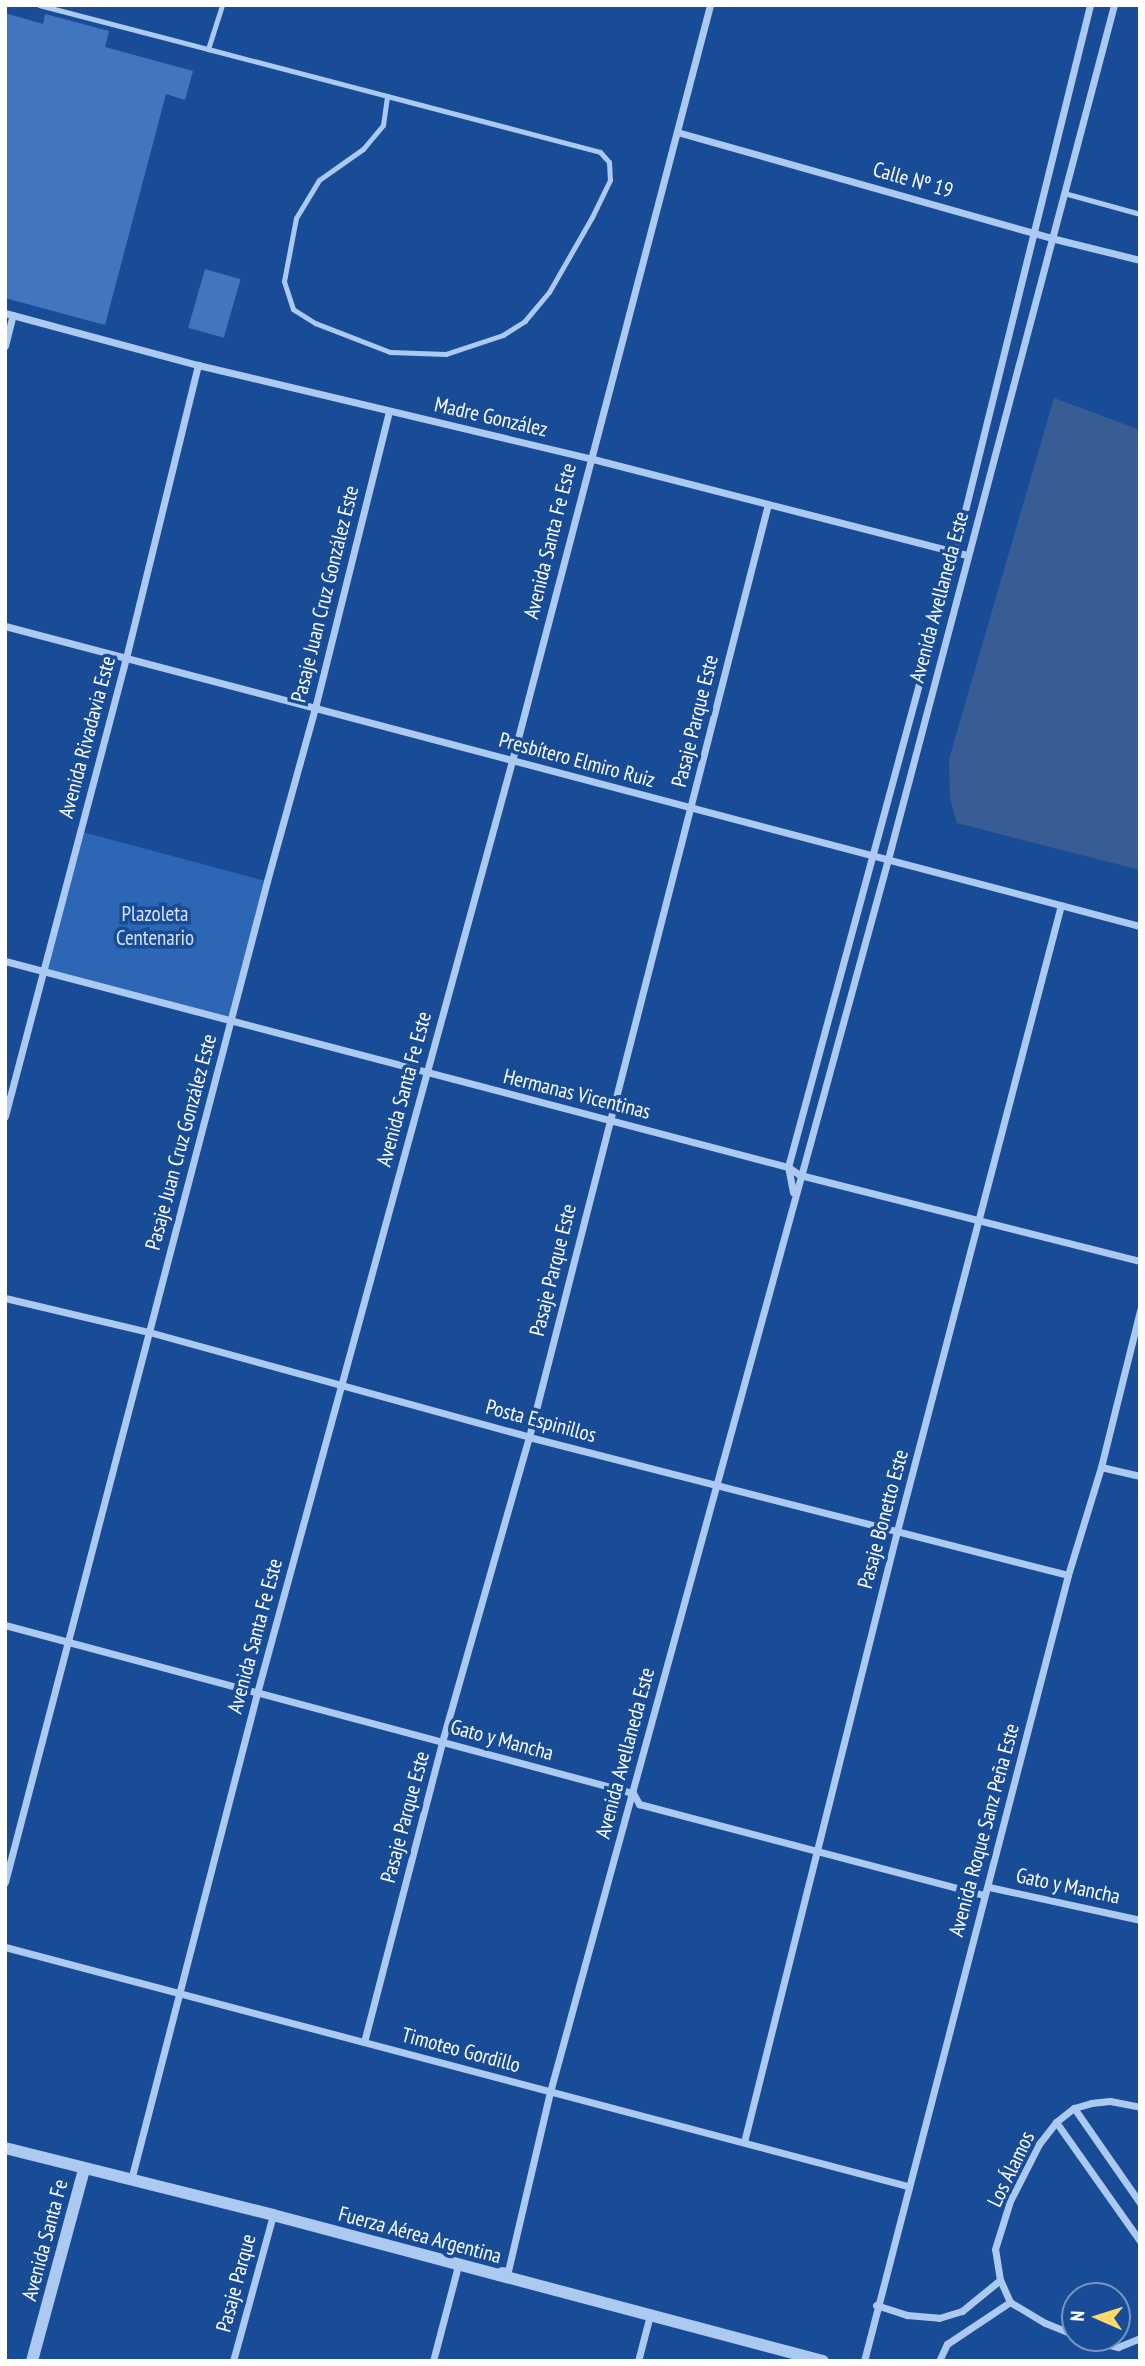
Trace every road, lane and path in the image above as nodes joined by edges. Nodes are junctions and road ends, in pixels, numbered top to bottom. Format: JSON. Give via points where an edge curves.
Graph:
{"nodes":[{"id":1,"x":39,"y":5,"type":"edge"},
{"id":2,"x":222,"y":5,"type":"edge"},
{"id":3,"x":710,"y":5,"type":"edge"},
{"id":4,"x":1090,"y":5,"type":"edge"},
{"id":5,"x":1114,"y":5,"type":"edge"},
{"id":6,"x":208,"y":49,"type":"junction"},
{"id":7,"x":387,"y":96,"type":"junction"},
{"id":8,"x":677,"y":132,"type":"junction"},
{"id":9,"x":1064,"y":193,"type":"junction"},
{"id":10,"x":1140,"y":214,"type":"edge"},
{"id":11,"x":1035,"y":232,"type":"junction"},
{"id":12,"x":1051,"y":238,"type":"junction"},
{"id":13,"x":1140,"y":260,"type":"edge"},
{"id":14,"x":9,"y":314,"type":"edge"},
{"id":15,"x":5,"y":346,"type":"edge"},
{"id":16,"x":198,"y":365,"type":"junction"},
{"id":17,"x":389,"y":411,"type":"junction"},
{"id":18,"x":589,"y":458,"type":"junction"},
{"id":19,"x":768,"y":504,"type":"junction"},
{"id":20,"x":955,"y":551,"type":"junction"},
{"id":21,"x":968,"y":555,"type":"junction"},
{"id":22,"x":5,"y":626,"type":"edge"},
{"id":23,"x":126,"y":658,"type":"junction"},
{"id":24,"x":315,"y":708,"type":"junction"},
{"id":25,"x":512,"y":761,"type":"junction"},
{"id":26,"x":691,"y":808,"type":"junction"},
{"id":27,"x":872,"y":855,"type":"junction"},
{"id":28,"x":888,"y":859,"type":"junction"},
{"id":29,"x":1060,"y":905,"type":"junction"},
{"id":30,"x":1140,"y":926,"type":"edge"},
{"id":31,"x":5,"y":961,"type":"edge"},
{"id":32,"x":43,"y":971,"type":"junction"},
{"id":33,"x":232,"y":1021,"type":"junction"},
{"id":34,"x":426,"y":1074,"type":"junction"},
{"id":35,"x":5,"y":1116,"type":"edge"},
{"id":36,"x":608,"y":1120,"type":"junction"},
{"id":37,"x":788,"y":1167,"type":"junction"},
{"id":38,"x":800,"y":1175,"type":"junction"},
{"id":39,"x":794,"y":1196,"type":"junction"},
{"id":40,"x":980,"y":1219,"type":"junction"},
{"id":41,"x":1140,"y":1261,"type":"edge"},
{"id":42,"x":5,"y":1298,"type":"edge"},
{"id":43,"x":1140,"y":1310,"type":"edge"},
{"id":44,"x":149,"y":1332,"type":"junction"},
{"id":45,"x":343,"y":1386,"type":"junction"},
{"id":46,"x":529,"y":1437,"type":"junction"},
{"id":47,"x":1101,"y":1467,"type":"junction"},
{"id":48,"x":1140,"y":1476,"type":"edge"},
{"id":49,"x":716,"y":1484,"type":"junction"},
{"id":50,"x":897,"y":1531,"type":"junction"},
{"id":51,"x":1068,"y":1575,"type":"junction"},
{"id":52,"x":5,"y":1625,"type":"edge"},
{"id":53,"x":67,"y":1640,"type":"junction"},
{"id":54,"x":257,"y":1693,"type":"junction"},
{"id":55,"x":442,"y":1742,"type":"junction"},
{"id":56,"x":632,"y":1793,"type":"junction"},
{"id":57,"x":816,"y":1853,"type":"junction"},
{"id":58,"x":5,"y":1882,"type":"edge"},
{"id":59,"x":989,"y":1887,"type":"junction"},
{"id":60,"x":984,"y":1895,"type":"junction"},
{"id":61,"x":1140,"y":1920,"type":"edge"},
{"id":62,"x":5,"y":1947,"type":"edge"},
{"id":63,"x":177,"y":1995,"type":"junction"},
{"id":64,"x":365,"y":2042,"type":"junction"},
{"id":65,"x":550,"y":2092,"type":"junction"},
{"id":66,"x":1140,"y":2107,"type":"edge"},
{"id":67,"x":1074,"y":2108,"type":"junction"},
{"id":68,"x":1056,"y":2122,"type":"junction"},
{"id":69,"x":744,"y":2142,"type":"junction"},
{"id":70,"x":5,"y":2148,"type":"edge"},
{"id":71,"x":84,"y":2169,"type":"junction"},
{"id":72,"x":131,"y":2181,"type":"junction"},
{"id":73,"x":907,"y":2186,"type":"junction"},
{"id":74,"x":1140,"y":2203,"type":"edge"},
{"id":75,"x":273,"y":2215,"type":"junction"},
{"id":76,"x":1140,"y":2241,"type":"edge"},
{"id":77,"x":458,"y":2266,"type":"junction"},
{"id":78,"x":1000,"y":2280,"type":"junction"},
{"id":79,"x":1010,"y":2302,"type":"junction"},
{"id":80,"x":876,"y":2305,"type":"junction"},
{"id":81,"x":650,"y":2315,"type":"junction"},
{"id":82,"x":1061,"y":2329,"type":"edge"},
{"id":83,"x":32,"y":2361,"type":"edge"},
{"id":84,"x":233,"y":2361,"type":"edge"},
{"id":85,"x":433,"y":2361,"type":"edge"},
{"id":86,"x":638,"y":2361,"type":"edge"},
{"id":87,"x":823,"y":2361,"type":"edge"},
{"id":88,"x":864,"y":2361,"type":"edge"},
{"id":89,"x":939,"y":2361,"type":"edge"}],
"edges":[{"from":1,"to":6,"type":"lane"},
{"from":2,"to":6,"type":"lane"},
{"from":3,"to":8,"type":"street","name":"Avenida Santa Fe Este"},
{"from":4,"to":11,"type":"street","name":"Avenida Avellaneda Este"},
{"from":5,"to":9,"type":"street","name":"Avenida Avellaneda Este"},
{"from":6,"to":7,"type":"lane"},
{"from":7,"to":7,"type":"lane","via":[[600,152],[609,162],[610,180],[549,292],[525,321],[503,335],[446,354],[390,352],[315,323],[293,309],[284,281],[296,218],[319,180],[363,149],[383,125]]},
{"from":8,"to":11,"type":"street","name":"Calle Nº 19"},
{"from":8,"to":18,"type":"street","name":"Avenida Santa Fe Este"},
{"from":9,"to":10,"type":"lane"},
{"from":9,"to":12,"type":"street","name":"Avenida Avellaneda Este"},
{"from":11,"to":12,"type":"street","name":"Calle Nº 19"},
{"from":11,"to":20,"type":"street","name":"Avenida Avellaneda Este"},
{"from":12,"to":13,"type":"street","name":"Calle Nº 19"},
{"from":12,"to":21,"type":"street","name":"Avenida Avellaneda Este"},
{"from":14,"to":15,"type":"street"},
{"from":14,"to":16,"type":"street","name":"Madre González"},
{"from":16,"to":17,"type":"street","name":"Madre González"},
{"from":16,"to":23,"type":"street","name":"Avenida Rivadavia Este"},
{"from":17,"to":18,"type":"street","name":"Madre González"},
{"from":17,"to":24,"type":"street","name":"Pasaje Juan Cruz González Este"},
{"from":18,"to":19,"type":"street","name":"Madre González"},
{"from":18,"to":25,"type":"street","name":"Avenida Santa Fe Este"},
{"from":19,"to":20,"type":"street","name":"Madre González"},
{"from":19,"to":26,"type":"street","name":"Pasaje Parque Este"},
{"from":20,"to":21,"type":"street","name":"Madre González"},
{"from":20,"to":27,"type":"street","name":"Avenida Avellaneda Este"},
{"from":21,"to":28,"type":"street","name":"Avenida Avellaneda Este"},
{"from":22,"to":23,"type":"street","name":"Presbítero Elmiro Ruiz"},
{"from":23,"to":24,"type":"street","name":"Presbítero Elmiro Ruiz"},
{"from":23,"to":32,"type":"street","name":"Avenida Rivadavia Este"},
{"from":24,"to":25,"type":"street","name":"Presbítero Elmiro Ruiz"},
{"from":24,"to":33,"type":"street","name":"Pasaje Juan Cruz González Este"},
{"from":25,"to":26,"type":"street","name":"Presbítero Elmiro Ruiz"},
{"from":25,"to":34,"type":"street","name":"Avenida Santa Fe Este"},
{"from":26,"to":27,"type":"street","name":"Presbítero Elmiro Ruiz"},
{"from":26,"to":36,"type":"street","name":"Pasaje Parque Este"},
{"from":27,"to":28,"type":"street","name":"Presbítero Elmiro Ruiz"},
{"from":27,"to":37,"type":"street","name":"Avenida Avellaneda Este"},
{"from":28,"to":29,"type":"street","name":"Presbítero Elmiro Ruiz"},
{"from":28,"to":38,"type":"street","name":"Avenida Avellaneda Este"},
{"from":29,"to":30,"type":"street","name":"Presbítero Elmiro Ruiz"},
{"from":29,"to":40,"type":"street","name":"Pasaje Bonetto Este"},
{"from":31,"to":32,"type":"street","name":"Hermanas Vicentinas"},
{"from":32,"to":33,"type":"street","name":"Hermanas Vicentinas"},
{"from":32,"to":35,"type":"street","name":"Avenida Rivadavia Este"},
{"from":33,"to":34,"type":"street","name":"Hermanas Vicentinas"},
{"from":33,"to":44,"type":"street","name":"Pasaje Juan Cruz González Este"},
{"from":34,"to":36,"type":"street","name":"Hermanas Vicentinas"},
{"from":34,"to":45,"type":"street","name":"Avenida Santa Fe Este"},
{"from":36,"to":37,"type":"street","name":"Hermanas Vicentinas"},
{"from":36,"to":46,"type":"street","name":"Pasaje Parque Este"},
{"from":37,"to":38,"type":"street","name":"Hermanas Vicentinas"},
{"from":37,"to":39,"type":"street","name":"Avenida Avellaneda Este"},
{"from":38,"to":39,"type":"street","name":"Avenida Avellaneda Este"},
{"from":38,"to":40,"type":"street","name":"Hermanas Vicentinas"},
{"from":39,"to":49,"type":"street","name":"Avenida Avellaneda Este"},
{"from":40,"to":41,"type":"street","name":"Hermanas Vicentinas"},
{"from":40,"to":50,"type":"street","name":"Pasaje Bonetto Este"},
{"from":42,"to":44,"type":"street","name":"Posta Espinillos"},
{"from":43,"to":47,"type":"street","name":"Avenida Roque Sanz Peña Este"},
{"from":44,"to":45,"type":"street","name":"Posta Espinillos"},
{"from":44,"to":53,"type":"street","name":"Pasaje Juan Cruz González Este"},
{"from":45,"to":46,"type":"street","name":"Posta Espinillos"},
{"from":45,"to":54,"type":"street","name":"Avenida Santa Fe Este"},
{"from":46,"to":49,"type":"street","name":"Posta Espinillos"},
{"from":46,"to":55,"type":"street","name":"Pasaje Parque Este"},
{"from":47,"to":48,"type":"street"},
{"from":47,"to":51,"type":"street","name":"Avenida Roque Sanz Peña Este"},
{"from":49,"to":50,"type":"street","name":"Posta Espinillos"},
{"from":49,"to":56,"type":"street","name":"Avenida Avellaneda Este"},
{"from":50,"to":51,"type":"street","name":"Posta Espinillos"},
{"from":50,"to":57,"type":"street","name":"Pasaje Bonetto Este"},
{"from":51,"to":59,"type":"street","name":"Avenida Roque Sanz Peña Este"},
{"from":52,"to":53,"type":"street","name":"Gato y Mancha"},
{"from":53,"to":54,"type":"street","name":"Gato y Mancha"},
{"from":53,"to":58,"type":"street","name":"Pasaje Juan Cruz González Este"},
{"from":54,"to":55,"type":"street","name":"Gato y Mancha"},
{"from":54,"to":63,"type":"street","name":"Avenida Santa Fe Este"},
{"from":55,"to":56,"type":"street","name":"Gato y Mancha"},
{"from":55,"to":64,"type":"street","name":"Pasaje Parque Este"},
{"from":56,"to":57,"type":"street","name":"Gato y Mancha","via":[[639,1804]]},
{"from":56,"to":65,"type":"street","name":"Avenida Avellaneda Este"},
{"from":57,"to":60,"type":"street","name":"Gato y Mancha"},
{"from":57,"to":69,"type":"street","name":"Pasaje Bonetto Este"},
{"from":59,"to":60,"type":"street","name":"Avenida Roque Sanz Peña Este"},
{"from":59,"to":61,"type":"street","name":"Gato y Mancha"},
{"from":60,"to":73,"type":"street","name":"Avenida Roque Sanz Peña Este"},
{"from":62,"to":63,"type":"street","name":"Timoteo Gordillo"},
{"from":63,"to":64,"type":"street","name":"Timoteo Gordillo"},
{"from":63,"to":72,"type":"street","name":"Avenida Santa Fe Este"},
{"from":64,"to":65,"type":"street","name":"Timoteo Gordillo"},
{"from":65,"to":69,"type":"street","name":"Timoteo Gordillo"},
{"from":65,"to":77,"type":"street","name":"Avenida Avellaneda Este","via":[[508,2271]]},
{"from":66,"to":67,"type":"street","name":"Los Álamos","via":[[1110,2101]]},
{"from":67,"to":68,"type":"street","name":"Los Álamos"},
{"from":67,"to":74,"type":"street"},
{"from":68,"to":76,"type":"street"},
{"from":68,"to":78,"type":"street","name":"Los Álamos","via":[[1039,2144],[1010,2202],[995,2249]]},
{"from":69,"to":73,"type":"street","name":"Timoteo Gordillo"},
{"from":70,"to":71,"type":"street","name":"Fuerza Aérea Argentina"},
{"from":71,"to":72,"type":"street","name":"Fuerza Aérea Argentina"},
{"from":71,"to":83,"type":"street","name":"Avenida Santa Fe"},
{"from":72,"to":75,"type":"street","name":"Fuerza Aérea Argentina"},
{"from":73,"to":80,"type":"street","name":"Avenida Roque Sanz Peña Este"},
{"from":75,"to":77,"type":"street","name":"Fuerza Aérea Argentina"},
{"from":75,"to":84,"type":"street","name":"Pasaje Parque"},
{"from":77,"to":81,"type":"street","name":"Fuerza Aérea Argentina"},
{"from":77,"to":85,"type":"street"},
{"from":78,"to":79,"type":"street","name":"Los Álamos"},
{"from":78,"to":80,"type":"street","via":[[962,2311],[939,2318],[907,2315]]},
{"from":79,"to":82,"type":"street"},
{"from":79,"to":89,"type":"street","via":[[947,2344]]},
{"from":80,"to":88,"type":"street","name":"Avenida Roque Sanz Peña Este"},
{"from":81,"to":86,"type":"street"},
{"from":81,"to":87,"type":"street","name":"Fuerza Aérea Argentina"}]}
